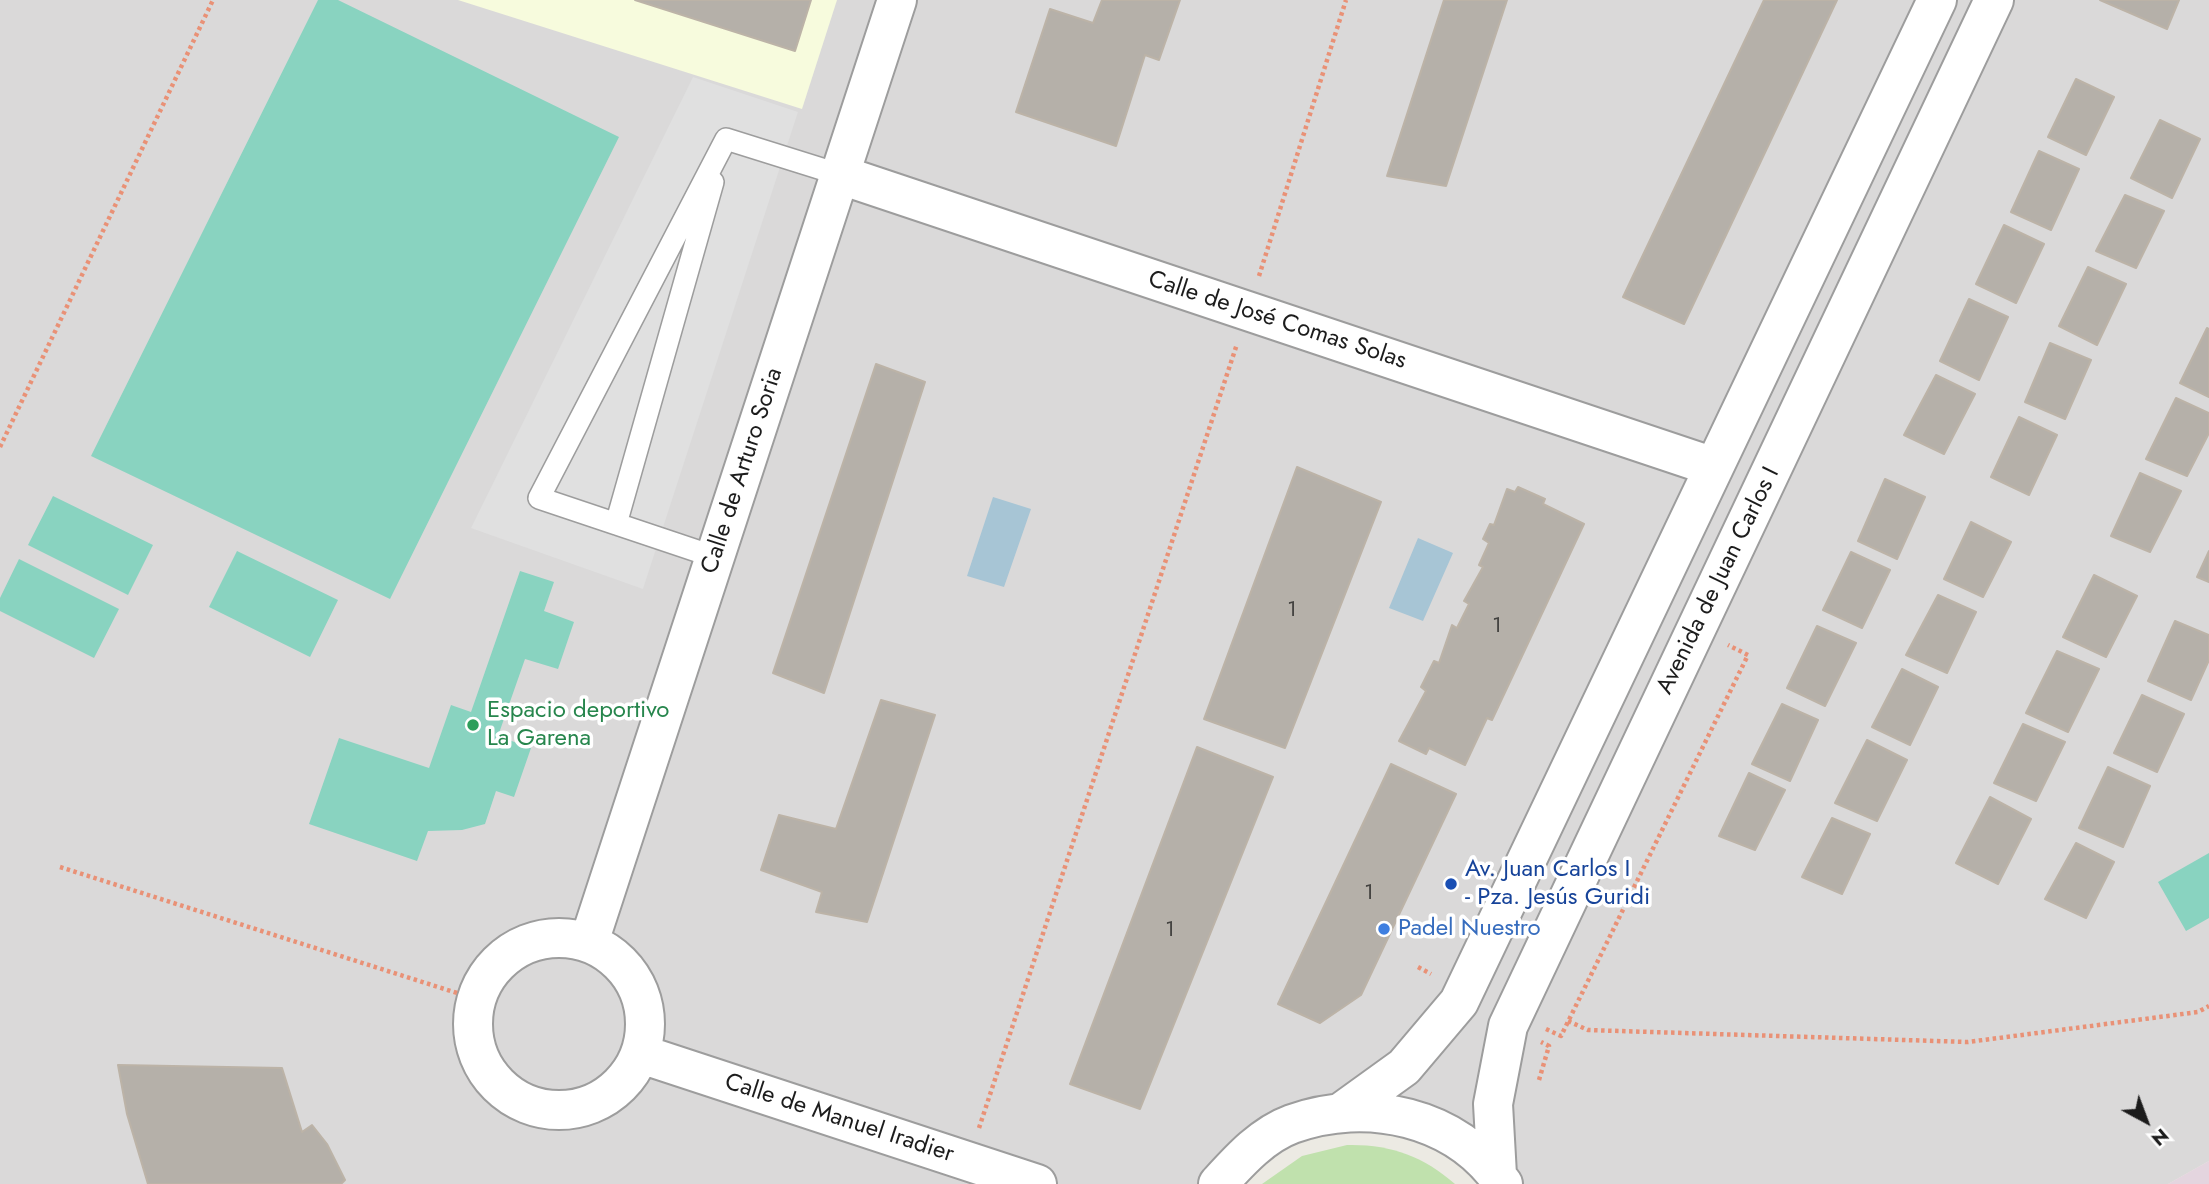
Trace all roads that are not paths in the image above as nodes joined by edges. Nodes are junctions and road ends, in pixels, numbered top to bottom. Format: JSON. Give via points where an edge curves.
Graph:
{"nodes":[{"id":1,"x":897,"y":0,"type":"edge"},
{"id":2,"x":1937,"y":0,"type":"edge"},
{"id":3,"x":1994,"y":0,"type":"edge"},
{"id":4,"x":726,"y":139,"type":"junction"},
{"id":5,"x":841,"y":175,"type":"junction"},
{"id":6,"x":1714,"y":467,"type":"junction"},
{"id":7,"x":616,"y":524,"type":"junction"},
{"id":8,"x":715,"y":557,"type":"junction"},
{"id":9,"x":589,"y":942,"type":"junction"},
{"id":10,"x":641,"y":1054,"type":"junction"},
{"id":11,"x":1343,"y":1111,"type":"junction"},
{"id":12,"x":1500,"y":1179,"type":"edge"},
{"id":13,"x":1037,"y":1184,"type":"edge"},
{"id":14,"x":1218,"y":1184,"type":"edge"}],
"edges":[{"from":1,"to":5,"type":"street","name":"Calle de Arturo Soria"},
{"from":2,"to":6,"type":"street"},
{"from":3,"to":12,"type":"street","name":"Avenida de Juan Carlos I","via":[[1508,1026],[1493,1104]]},
{"from":4,"to":5,"type":"lane"},
{"from":4,"to":7,"type":"lane"},
{"from":4,"to":7,"type":"lane","via":[[540,498]]},
{"from":5,"to":6,"type":"street","name":"Calle de José Comas Solas"},
{"from":5,"to":8,"type":"street","name":"Calle de Arturo Soria"},
{"from":6,"to":11,"type":"street","via":[[1459,1002],[1404,1067]]},
{"from":7,"to":8,"type":"lane"},
{"from":8,"to":9,"type":"street","name":"Calle de Arturo Soria"},
{"from":9,"to":10,"type":"street","via":[[613,955],[631,975],[643,1000],[647,1027]]},
{"from":9,"to":10,"type":"street","via":[[561,937],[533,941],[509,953],[488,973],[476,999],[472,1028],[479,1057],[495,1082],[510,1094],[546,1110],[576,1110],[604,1099],[627,1079]]},
{"from":10,"to":13,"type":"street","name":"Calle de Manuel Iradier"},
{"from":11,"to":12,"type":"street","via":[[1403,1115],[1451,1135]]},
{"from":11,"to":14,"type":"street","via":[[1290,1124],[1248,1151]]}]}
